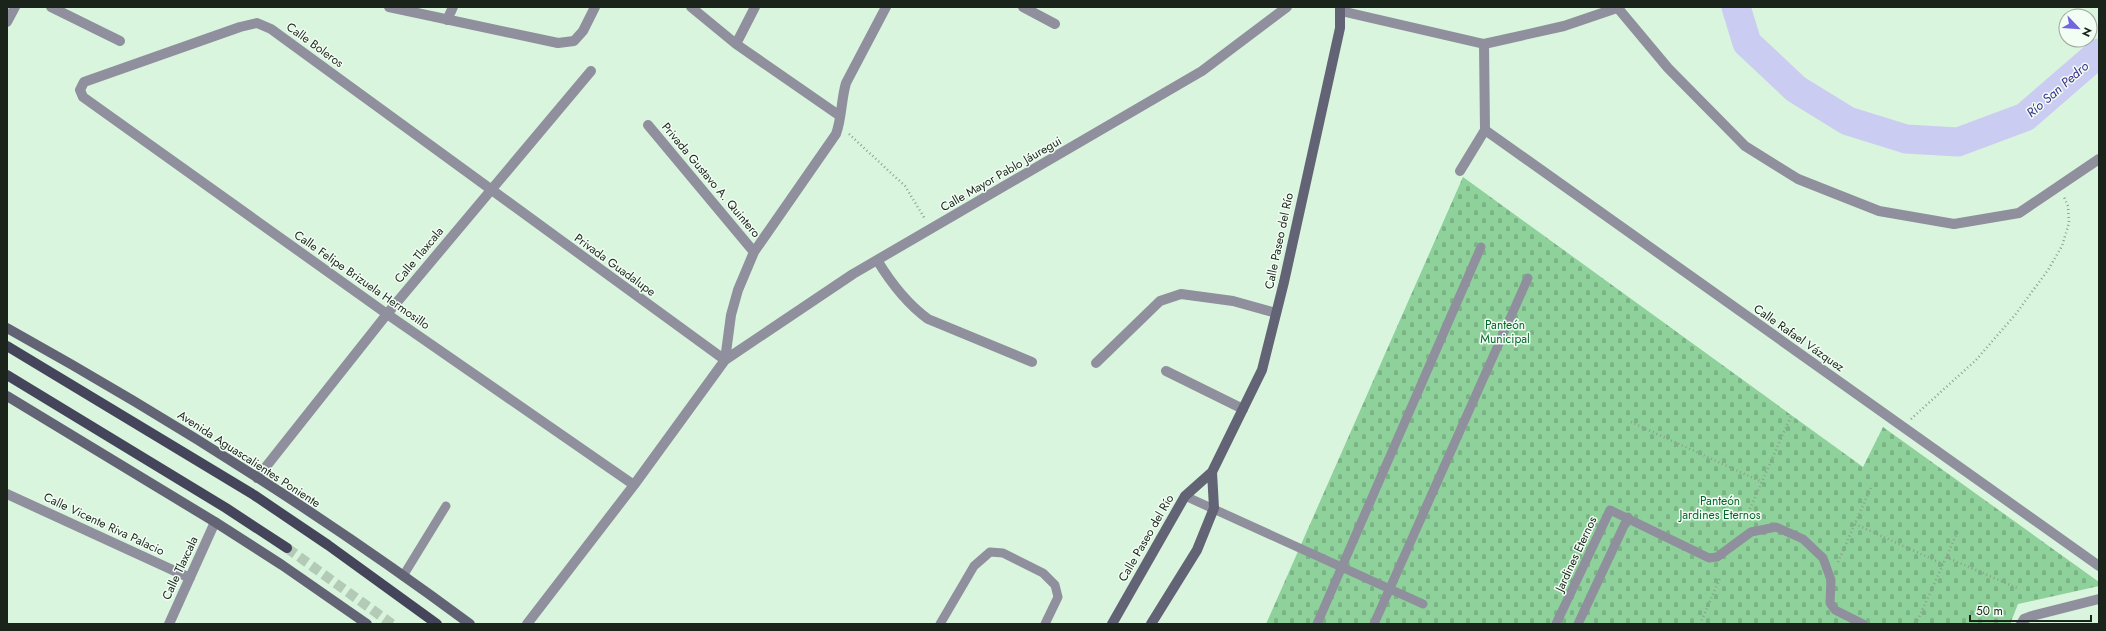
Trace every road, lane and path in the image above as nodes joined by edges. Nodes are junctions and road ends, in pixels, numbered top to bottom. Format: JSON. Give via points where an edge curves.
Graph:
{"nodes":[{"id":1,"x":15,"y":7,"type":"edge"},
{"id":2,"x":51,"y":7,"type":"edge"},
{"id":3,"x":389,"y":7,"type":"edge"},
{"id":4,"x":453,"y":7,"type":"edge"},
{"id":5,"x":595,"y":7,"type":"edge"},
{"id":6,"x":692,"y":7,"type":"edge"},
{"id":7,"x":755,"y":7,"type":"edge"},
{"id":8,"x":886,"y":7,"type":"edge"},
{"id":9,"x":1023,"y":7,"type":"edge"},
{"id":10,"x":1287,"y":7,"type":"edge"},
{"id":11,"x":1617,"y":8,"type":"edge"},
{"id":12,"x":1341,"y":9,"type":"edge"},
{"id":13,"x":447,"y":20,"type":"junction"},
{"id":14,"x":7,"y":22,"type":"edge"},
{"id":15,"x":1055,"y":24,"type":"dead end"},
{"id":16,"x":120,"y":41,"type":"dead end"},
{"id":17,"x":736,"y":44,"type":"junction"},
{"id":18,"x":1484,"y":44,"type":"junction"},
{"id":19,"x":591,"y":71,"type":"dead end"},
{"id":20,"x":80,"y":90,"type":"joint"},
{"id":21,"x":840,"y":120,"type":"junction"},
{"id":22,"x":648,"y":125,"type":"dead end"},
{"id":23,"x":1485,"y":130,"type":"junction"},
{"id":24,"x":2099,"y":159,"type":"edge"},
{"id":25,"x":1460,"y":171,"type":"dead end"},
{"id":26,"x":2060,"y":186,"type":"junction"},
{"id":27,"x":490,"y":190,"type":"junction"},
{"id":28,"x":931,"y":229,"type":"junction"},
{"id":29,"x":1481,"y":247,"type":"dead end"},
{"id":30,"x":754,"y":252,"type":"junction"},
{"id":31,"x":876,"y":260,"type":"junction"},
{"id":32,"x":1528,"y":278,"type":"dead end"},
{"id":33,"x":1276,"y":313,"type":"junction"},
{"id":34,"x":387,"y":314,"type":"junction"},
{"id":35,"x":7,"y":328,"type":"edge"},
{"id":36,"x":7,"y":346,"type":"edge"},
{"id":37,"x":725,"y":360,"type":"junction"},
{"id":38,"x":1032,"y":362,"type":"dead end"},
{"id":39,"x":1096,"y":362,"type":"dead end"},
{"id":40,"x":1166,"y":371,"type":"dead end"},
{"id":41,"x":7,"y":375,"type":"edge"},
{"id":42,"x":7,"y":396,"type":"edge"},
{"id":43,"x":1243,"y":410,"type":"junction"},
{"id":44,"x":1791,"y":416,"type":"dead end"},
{"id":45,"x":1631,"y":422,"type":"dead end"},
{"id":46,"x":1902,"y":427,"type":"junction"},
{"id":47,"x":1212,"y":472,"type":"junction"},
{"id":48,"x":257,"y":478,"type":"junction"},
{"id":49,"x":1762,"y":482,"type":"junction"},
{"id":50,"x":634,"y":485,"type":"junction"},
{"id":51,"x":1872,"y":485,"type":"dead end"},
{"id":52,"x":7,"y":494,"type":"edge"},
{"id":53,"x":1186,"y":496,"type":"junction"},
{"id":54,"x":446,"y":506,"type":"dead end"},
{"id":55,"x":1214,"y":508,"type":"junction"},
{"id":56,"x":1628,"y":517,"type":"junction"},
{"id":57,"x":1745,"y":520,"type":"dead end"},
{"id":58,"x":215,"y":522,"type":"junction"},
{"id":59,"x":1855,"y":524,"type":"junction"},
{"id":60,"x":1958,"y":531,"type":"dead end"},
{"id":61,"x":287,"y":548,"type":"tunnel mouth"},
{"id":62,"x":1946,"y":557,"type":"junction"},
{"id":63,"x":1943,"y":564,"type":"junction"},
{"id":64,"x":2099,"y":566,"type":"edge"},
{"id":65,"x":1342,"y":568,"type":"junction"},
{"id":66,"x":1835,"y":568,"type":"dead end"},
{"id":67,"x":403,"y":576,"type":"junction"},
{"id":68,"x":190,"y":578,"type":"junction"},
{"id":69,"x":1720,"y":578,"type":"dead end"},
{"id":70,"x":1389,"y":588,"type":"junction"},
{"id":71,"x":2017,"y":588,"type":"dead end"},
{"id":72,"x":2099,"y":600,"type":"edge"},
{"id":73,"x":1423,"y":604,"type":"dead end"},
{"id":74,"x":169,"y":624,"type":"edge"},
{"id":75,"x":367,"y":624,"type":"edge"},
{"id":76,"x":437,"y":624,"type":"edge"},
{"id":77,"x":470,"y":624,"type":"edge"},
{"id":78,"x":527,"y":624,"type":"edge"},
{"id":79,"x":940,"y":624,"type":"edge"},
{"id":80,"x":1045,"y":624,"type":"edge"},
{"id":81,"x":1112,"y":624,"type":"edge"},
{"id":82,"x":1151,"y":624,"type":"edge"},
{"id":83,"x":1317,"y":624,"type":"edge"},
{"id":84,"x":1374,"y":624,"type":"edge"},
{"id":85,"x":1556,"y":624,"type":"edge"},
{"id":86,"x":1578,"y":624,"type":"edge"},
{"id":87,"x":1700,"y":624,"type":"edge"},
{"id":88,"x":1863,"y":624,"type":"edge"},
{"id":89,"x":1916,"y":624,"type":"edge"},
{"id":90,"x":2021,"y":624,"type":"edge"}],
"edges":[{"from":1,"to":14,"type":"street"},
{"from":2,"to":16,"type":"street"},
{"from":3,"to":13,"type":"street"},
{"from":4,"to":13,"type":"street"},
{"from":5,"to":13,"type":"street","via":[[583,31],[574,41],[558,43]]},
{"from":6,"to":17,"type":"street"},
{"from":7,"to":17,"type":"street"},
{"from":8,"to":21,"type":"street","via":[[846,83]]},
{"from":9,"to":15,"type":"street"},
{"from":10,"to":28,"type":"street","name":"Calle Mayor Pablo Jáuregui","via":[[1202,71]]},
{"from":11,"to":18,"type":"street","via":[[1564,26]]},
{"from":11,"to":26,"type":"street","via":[[1668,68],[1745,146],[1798,179],[1879,211],[1954,224],[2019,213]]},
{"from":12,"to":18,"type":"street"},
{"from":12,"to":33,"type":"street","name":"Calle Paseo del Río","via":[[1340,28]]},
{"from":17,"to":21,"type":"street"},
{"from":18,"to":23,"type":"street"},
{"from":19,"to":27,"type":"street","name":"Calle Tlaxcala"},
{"from":20,"to":27,"type":"street","name":"Calle Boleros","via":[[84,82],[257,23],[271,29]]},
{"from":20,"to":34,"type":"street","name":"Calle Felipe Brizuela Hermosillo","via":[[83,97]]},
{"from":21,"to":28,"type":"path","via":[[905,186]]},
{"from":21,"to":30,"type":"street","via":[[836,134]]},
{"from":22,"to":30,"type":"street","name":"Privada Gustavo A. Quintero"},
{"from":23,"to":25,"type":"street"},
{"from":23,"to":46,"type":"street","name":"Calle Rafael Vázquez"},
{"from":24,"to":26,"type":"street"},
{"from":26,"to":46,"type":"path","via":[[2068,206],[2068,223],[2062,246],[2048,270],[2015,315],[1976,360]]},
{"from":27,"to":34,"type":"street","name":"Calle Tlaxcala"},
{"from":27,"to":37,"type":"street","name":"Privada Guadalupe"},
{"from":28,"to":31,"type":"street","name":"Calle Mayor Pablo Jáuregui"},
{"from":29,"to":65,"type":"lane"},
{"from":30,"to":37,"type":"street","via":[[731,315]]},
{"from":31,"to":37,"type":"street","name":"Calle Mayor Pablo Jáuregui"},
{"from":31,"to":38,"type":"street","via":[[890,283],[914,309],[928,319]]},
{"from":32,"to":70,"type":"lane"},
{"from":33,"to":39,"type":"street","via":[[1233,301],[1181,294],[1160,301]]},
{"from":33,"to":43,"type":"street","name":"Calle Paseo del Río","via":[[1262,370]]},
{"from":34,"to":48,"type":"street","name":"Calle Tlaxcala"},
{"from":34,"to":50,"type":"street","name":"Calle Felipe Brizuela Hermosillo"},
{"from":35,"to":48,"type":"street","name":"Avenida Aguascalientes Poniente","via":[[105,383]]},
{"from":36,"to":76,"type":"main road","via":[[254,495]]},
{"from":37,"to":50,"type":"street"},
{"from":40,"to":43,"type":"street"},
{"from":41,"to":61,"type":"main road","via":[[220,504]]},
{"from":42,"to":58,"type":"street"},
{"from":43,"to":47,"type":"street","name":"Calle Paseo del Río"},
{"from":44,"to":49,"type":"path"},
{"from":45,"to":49,"type":"path"},
{"from":46,"to":64,"type":"street","name":"Calle Rafael Vázquez"},
{"from":47,"to":53,"type":"street","name":"Calle Paseo del Río"},
{"from":47,"to":55,"type":"street","name":"Calle Paseo del Río"},
{"from":48,"to":67,"type":"street","name":"Avenida Aguascalientes Poniente"},
{"from":49,"to":57,"type":"path"},
{"from":50,"to":78,"type":"street"},
{"from":51,"to":59,"type":"path"},
{"from":52,"to":68,"type":"street","name":"Calle Vicente Riva Palacio"},
{"from":53,"to":55,"type":"lane"},
{"from":53,"to":81,"type":"street","name":"Calle Paseo del Río"},
{"from":54,"to":67,"type":"lane"},
{"from":55,"to":65,"type":"lane"},
{"from":55,"to":82,"type":"street","name":"Calle Paseo del Río","via":[[1197,550]]},
{"from":56,"to":85,"type":"lane","name":"Jardines Eternos","via":[[1610,510]]},
{"from":56,"to":86,"type":"lane"},
{"from":56,"to":88,"type":"lane","name":"Jardines Eternos","via":[[1709,558],[1717,557],[1751,532],[1776,527],[1803,539],[1823,558],[1831,580],[1830,603],[1835,610]]},
{"from":58,"to":68,"type":"street","name":"Calle Tlaxcala"},
{"from":58,"to":75,"type":"street"},
{"from":59,"to":63,"type":"path"},
{"from":59,"to":66,"type":"path"},
{"from":60,"to":62,"type":"path"},
{"from":62,"to":63,"type":"path"},
{"from":62,"to":71,"type":"path"},
{"from":63,"to":89,"type":"path"},
{"from":65,"to":70,"type":"lane"},
{"from":65,"to":83,"type":"lane"},
{"from":67,"to":77,"type":"street","name":"Avenida Aguascalientes Poniente"},
{"from":68,"to":74,"type":"street","name":"Calle Tlaxcala"},
{"from":69,"to":87,"type":"path"},
{"from":70,"to":73,"type":"lane"},
{"from":70,"to":84,"type":"lane"},
{"from":72,"to":90,"type":"street","via":[[2032,616],[2024,619]]},
{"from":79,"to":80,"type":"lane","via":[[974,566],[990,552],[1003,553],[1043,573],[1055,584],[1058,597]]}]}
